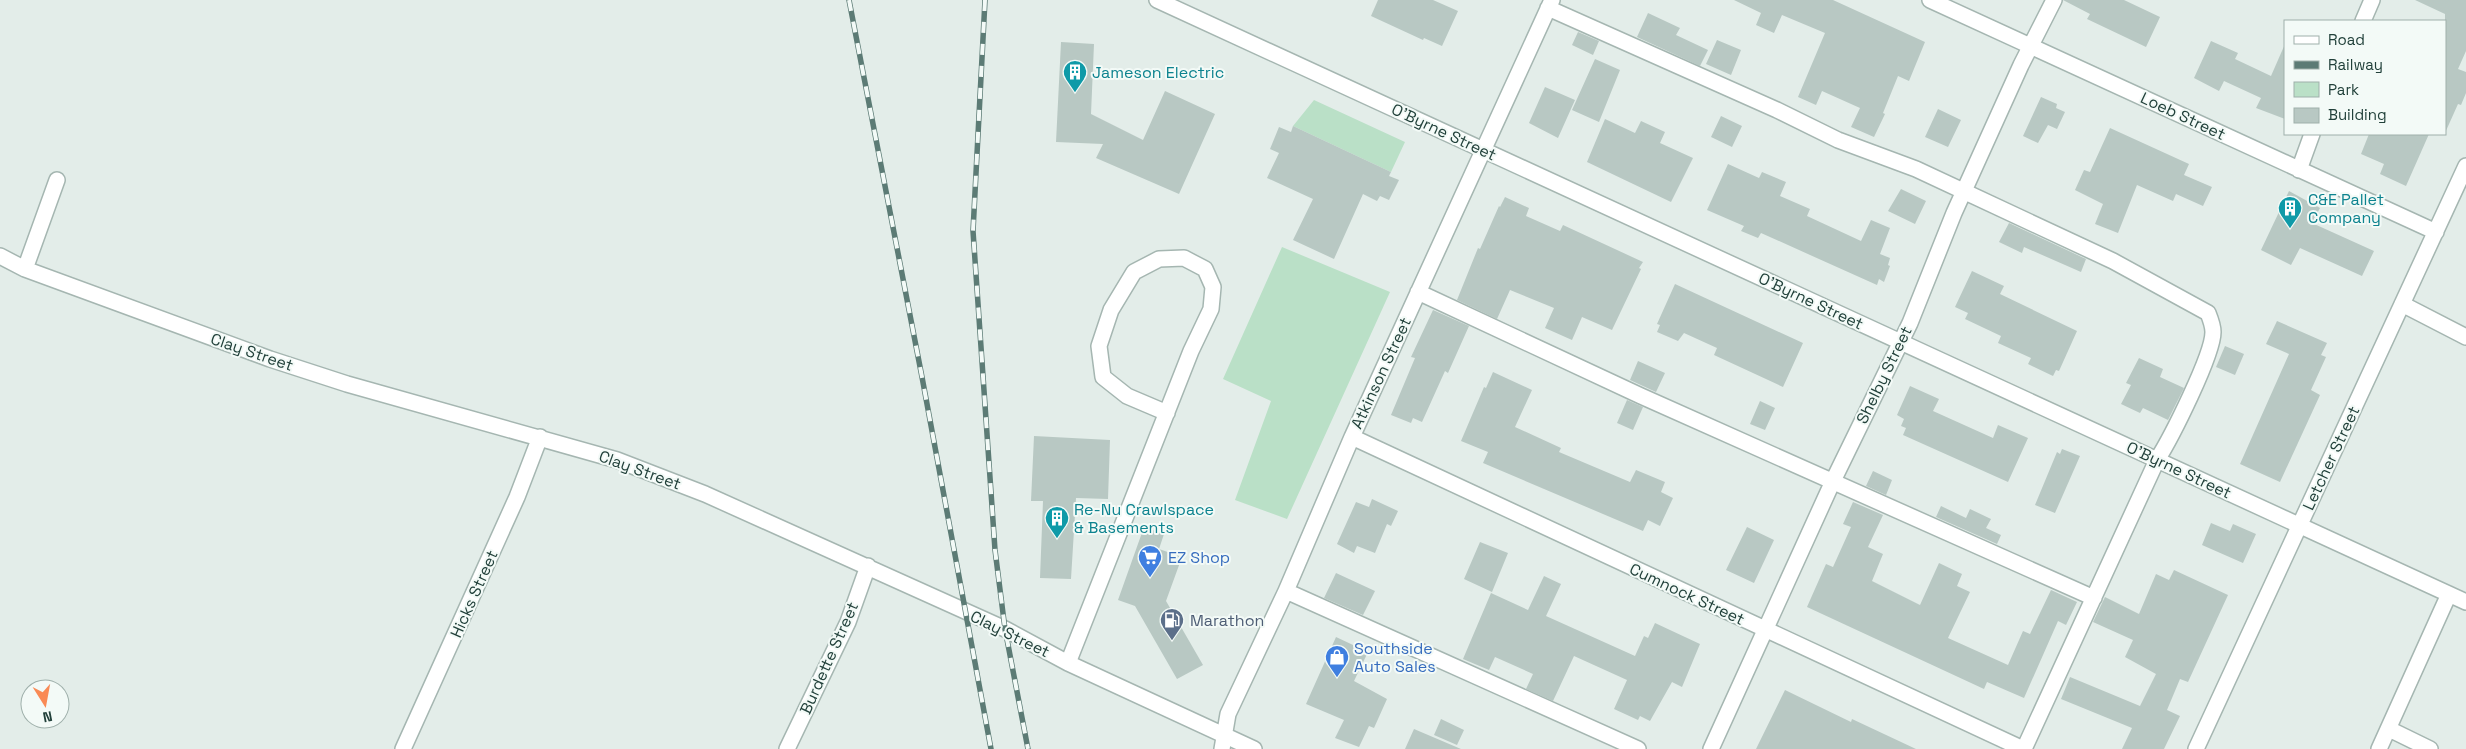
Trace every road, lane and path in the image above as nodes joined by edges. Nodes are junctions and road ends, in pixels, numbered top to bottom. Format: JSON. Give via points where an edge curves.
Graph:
{"nodes":[{"id":1,"x":1157,"y":0,"type":"edge"},
{"id":2,"x":1930,"y":0,"type":"edge"},
{"id":3,"x":2054,"y":0,"type":"edge"},
{"id":4,"x":2372,"y":0,"type":"edge"},
{"id":5,"x":1550,"y":4,"type":"edge"},
{"id":6,"x":2363,"y":20,"type":"edge"},
{"id":7,"x":2031,"y":46,"type":"junction"},
{"id":8,"x":2312,"y":135,"type":"edge"},
{"id":9,"x":1483,"y":150,"type":"junction"},
{"id":10,"x":2466,"y":166,"type":"edge"},
{"id":11,"x":2299,"y":170,"type":"junction"},
{"id":12,"x":57,"y":180,"type":"dead end"},
{"id":13,"x":1964,"y":192,"type":"junction"},
{"id":14,"x":2436,"y":232,"type":"junction"},
{"id":15,"x":0,"y":256,"type":"edge"},
{"id":16,"x":24,"y":269,"type":"junction"},
{"id":17,"x":1418,"y":292,"type":"junction"},
{"id":18,"x":2402,"y":304,"type":"junction"},
{"id":19,"x":2466,"y":337,"type":"edge"},
{"id":20,"x":1901,"y":342,"type":"junction"},
{"id":21,"x":1167,"y":413,"type":"junction"},
{"id":22,"x":540,"y":437,"type":"junction"},
{"id":23,"x":1352,"y":437,"type":"junction"},
{"id":24,"x":2157,"y":460,"type":"junction"},
{"id":25,"x":1833,"y":482,"type":"junction"},
{"id":26,"x":2299,"y":526,"type":"junction"},
{"id":27,"x":868,"y":566,"type":"junction"},
{"id":28,"x":1286,"y":591,"type":"junction"},
{"id":29,"x":2449,"y":594,"type":"junction"},
{"id":30,"x":2094,"y":598,"type":"junction"},
{"id":31,"x":2466,"y":602,"type":"edge"},
{"id":32,"x":1764,"y":630,"type":"junction"},
{"id":33,"x":1068,"y":663,"type":"junction"},
{"id":34,"x":2389,"y":729,"type":"junction"},
{"id":35,"x":1223,"y":743,"type":"edge"},
{"id":36,"x":403,"y":749,"type":"edge"},
{"id":37,"x":787,"y":749,"type":"edge"},
{"id":38,"x":1254,"y":749,"type":"edge"},
{"id":39,"x":1638,"y":749,"type":"edge"},
{"id":40,"x":1711,"y":749,"type":"edge"},
{"id":41,"x":2024,"y":749,"type":"edge"},
{"id":42,"x":2196,"y":749,"type":"edge"},
{"id":43,"x":2380,"y":749,"type":"edge"},
{"id":44,"x":2430,"y":749,"type":"edge"}],
"edges":[{"from":1,"to":9,"type":"street","name":"O'Byrne Street"},
{"from":2,"to":7,"type":"street","name":"Loeb Street"},
{"from":3,"to":7,"type":"street","name":"Shelby Street"},
{"from":4,"to":6,"type":"street"},
{"from":5,"to":9,"type":"street","name":"Atkinson Street"},
{"from":5,"to":13,"type":"street","via":[[1838,140],[1916,169]]},
{"from":7,"to":11,"type":"street","name":"Loeb Street"},
{"from":7,"to":13,"type":"street","name":"Shelby Street"},
{"from":8,"to":11,"type":"street"},
{"from":9,"to":17,"type":"street","name":"Atkinson Street"},
{"from":9,"to":20,"type":"street","name":"O'Byrne Street"},
{"from":10,"to":14,"type":"street","name":"Letcher Street"},
{"from":11,"to":14,"type":"street","name":"Loeb Street"},
{"from":12,"to":16,"type":"street"},
{"from":13,"to":20,"type":"street","name":"Shelby Street"},
{"from":13,"to":24,"type":"street","via":[[2113,262],[2208,313],[2213,331],[2210,349],[2169,441]]},
{"from":14,"to":18,"type":"street","name":"Letcher Street"},
{"from":15,"to":16,"type":"street","name":"Clay Street"},
{"from":16,"to":22,"type":"street","name":"Clay Street","via":[[270,359],[347,384]]},
{"from":17,"to":23,"type":"street","name":"Atkinson Street"},
{"from":17,"to":25,"type":"street"},
{"from":18,"to":19,"type":"street"},
{"from":18,"to":26,"type":"street","name":"Letcher Street"},
{"from":20,"to":24,"type":"street","name":"O'Byrne Street"},
{"from":20,"to":25,"type":"street","name":"Shelby Street"},
{"from":21,"to":21,"type":"street","via":[[1211,309],[1213,287],[1205,269],[1184,258],[1159,259],[1134,272],[1111,310],[1099,346],[1103,377],[1127,396]]},
{"from":21,"to":33,"type":"street"},
{"from":22,"to":27,"type":"street","name":"Clay Street","via":[[617,460],[705,494]]},
{"from":22,"to":36,"type":"street","name":"Hicks Street","via":[[517,497]]},
{"from":23,"to":28,"type":"street","name":"Atkinson Street"},
{"from":23,"to":32,"type":"street","name":"Cumnock Street"},
{"from":24,"to":26,"type":"street","name":"O'Byrne Street"},
{"from":24,"to":30,"type":"street"},
{"from":25,"to":30,"type":"street"},
{"from":25,"to":32,"type":"street","name":"Shelby Street"},
{"from":26,"to":29,"type":"street","name":"O'Byrne Street"},
{"from":26,"to":42,"type":"street","name":"Letcher Street"},
{"from":27,"to":33,"type":"street","name":"Clay Street","via":[[1005,629]]},
{"from":27,"to":37,"type":"street","name":"Burdette Street","via":[[848,622]]},
{"from":28,"to":35,"type":"street","name":"Atkinson Street","via":[[1228,714]]},
{"from":28,"to":39,"type":"street"},
{"from":29,"to":31,"type":"street","name":"O'Byrne Street"},
{"from":29,"to":34,"type":"street"},
{"from":30,"to":41,"type":"street"},
{"from":32,"to":40,"type":"street","name":"Shelby Street"},
{"from":32,"to":41,"type":"street","name":"Cumnock Street"},
{"from":33,"to":35,"type":"street","name":"Clay Street","via":[[1203,724]]},
{"from":34,"to":43,"type":"street"},
{"from":34,"to":44,"type":"street"},
{"from":35,"to":38,"type":"street","name":"Clay Street"}]}
